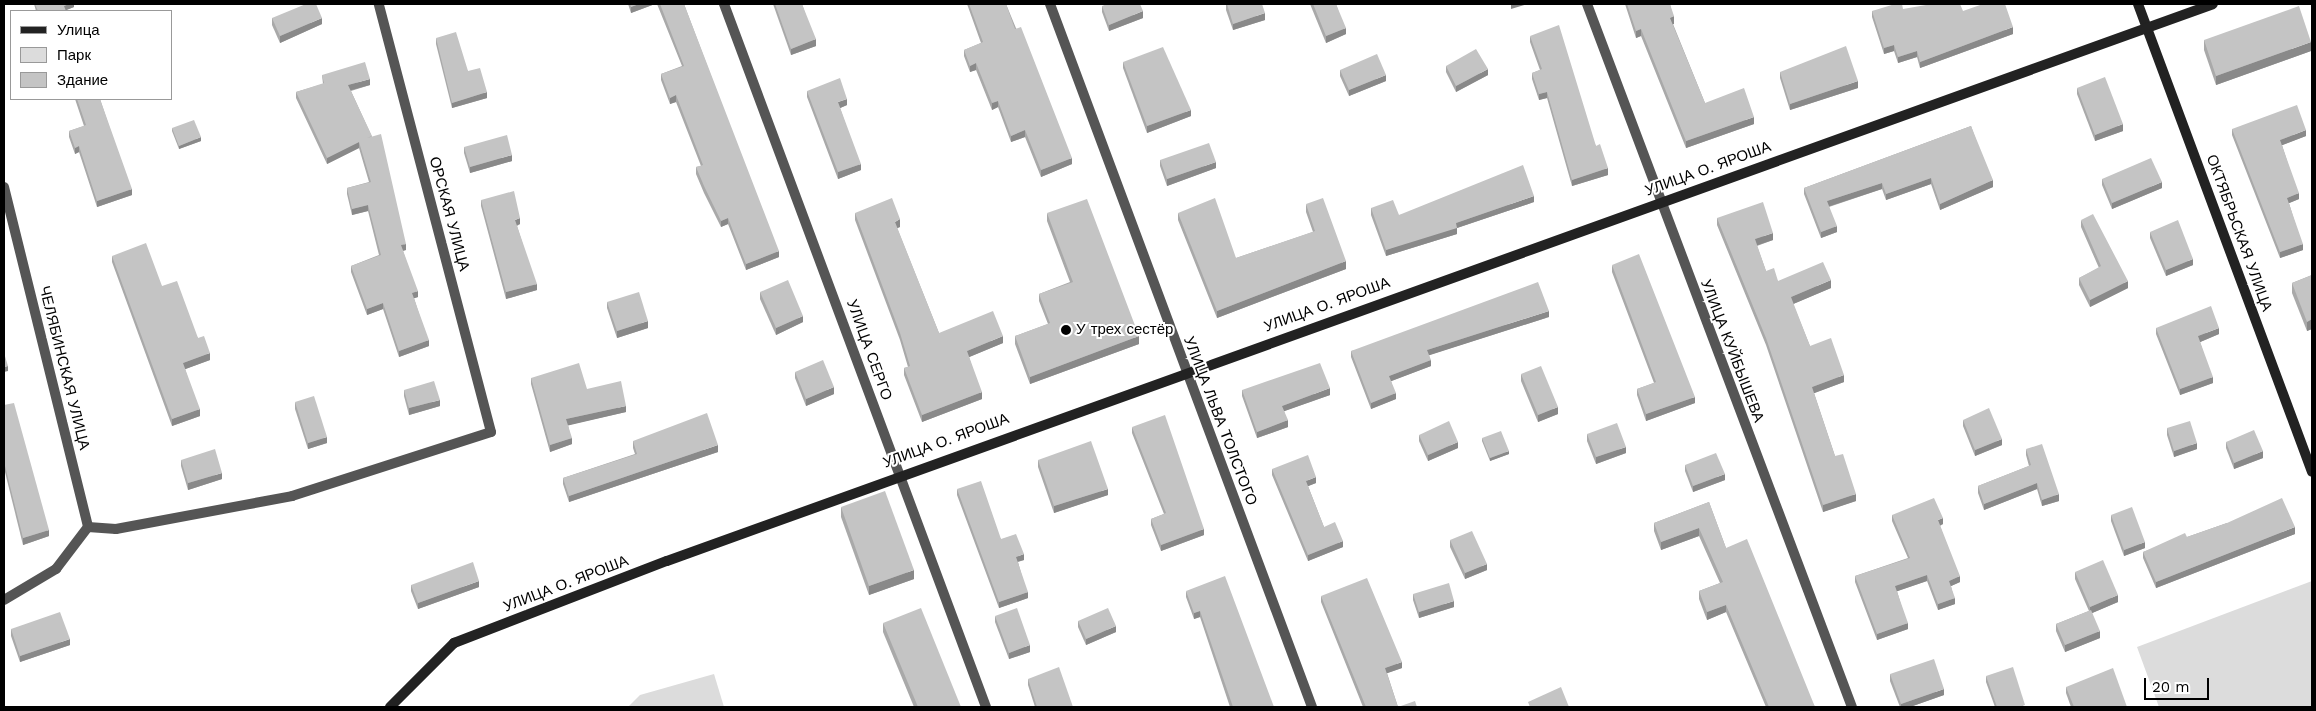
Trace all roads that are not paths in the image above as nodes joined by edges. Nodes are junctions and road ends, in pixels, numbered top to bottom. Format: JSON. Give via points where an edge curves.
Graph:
{"nodes":[{"id":1,"x":379,"y":4,"type":"edge"},
{"id":2,"x":724,"y":4,"type":"edge"},
{"id":3,"x":1050,"y":4,"type":"edge"},
{"id":4,"x":1587,"y":4,"type":"edge"},
{"id":5,"x":2138,"y":4,"type":"edge"},
{"id":6,"x":2213,"y":4,"type":"edge"},
{"id":7,"x":2147,"y":28,"type":"junction"},
{"id":8,"x":4,"y":187,"type":"edge"},
{"id":9,"x":1660,"y":202,"type":"junction"},
{"id":10,"x":1185,"y":372,"type":"junction"},
{"id":11,"x":2312,"y":472,"type":"edge"},
{"id":12,"x":900,"y":474,"type":"junction"},
{"id":13,"x":88,"y":528,"type":"junction"},
{"id":14,"x":4,"y":600,"type":"edge"},
{"id":15,"x":390,"y":707,"type":"edge"},
{"id":16,"x":986,"y":707,"type":"edge"},
{"id":17,"x":1312,"y":707,"type":"edge"},
{"id":18,"x":1852,"y":707,"type":"edge"}],
"edges":[{"from":1,"to":13,"type":"street","name":"ОРСКАЯ УЛИЦА","via":[[491,432],[292,496],[116,529]]},
{"from":2,"to":12,"type":"street","name":"УЛИЦА СЕРГО"},
{"from":3,"to":10,"type":"street","name":"УЛИЦА ЛЬВА ТОЛСТОГО"},
{"from":4,"to":9,"type":"street","name":"УЛИЦА КУЙБЫШЕВА"},
{"from":5,"to":7,"type":"main road","name":"ОКТЯБРЬСКАЯ УЛИЦА"},
{"from":6,"to":7,"type":"main road","name":"УЛИЦА О. ЯРОША"},
{"from":7,"to":9,"type":"main road","name":"УЛИЦА О. ЯРОША"},
{"from":7,"to":11,"type":"main road","name":"ОКТЯБРЬСКАЯ УЛИЦА"},
{"from":8,"to":13,"type":"street","name":"ЧЕЛЯБИНСКАЯ УЛИЦА"},
{"from":9,"to":10,"type":"main road","name":"УЛИЦА О. ЯРОША"},
{"from":9,"to":18,"type":"street","name":"УЛИЦА КУЙБЫШЕВА"},
{"from":10,"to":12,"type":"main road","name":"УЛИЦА О. ЯРОША"},
{"from":10,"to":17,"type":"street","name":"УЛИЦА ЛЬВА ТОЛСТОГО"},
{"from":12,"to":15,"type":"main road","name":"УЛИЦА О. ЯРОША","via":[[454,643]]},
{"from":12,"to":16,"type":"street","name":"УЛИЦА СЕРГО"},
{"from":13,"to":14,"type":"street","via":[[56,569]]}]}
